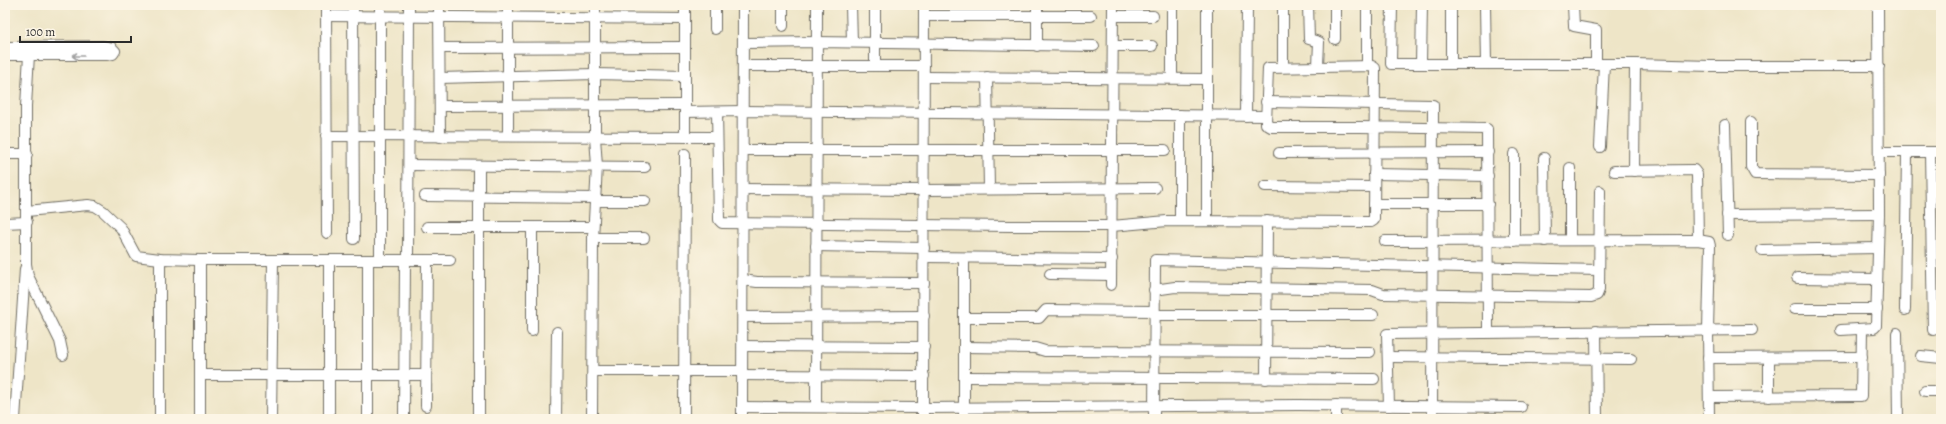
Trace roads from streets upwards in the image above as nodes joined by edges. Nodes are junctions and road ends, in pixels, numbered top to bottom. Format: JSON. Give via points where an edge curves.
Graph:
{"nodes":[{"id":1,"x":326,"y":5,"type":"edge"},
{"id":2,"x":353,"y":5,"type":"edge"},
{"id":3,"x":380,"y":5,"type":"edge"},
{"id":4,"x":409,"y":5,"type":"edge"},
{"id":5,"x":440,"y":5,"type":"edge"},
{"id":6,"x":508,"y":5,"type":"edge"},
{"id":7,"x":595,"y":5,"type":"edge"},
{"id":8,"x":685,"y":5,"type":"edge"},
{"id":9,"x":715,"y":5,"type":"edge"},
{"id":10,"x":744,"y":5,"type":"edge"},
{"id":11,"x":783,"y":5,"type":"edge"},
{"id":12,"x":817,"y":5,"type":"edge"},
{"id":13,"x":851,"y":5,"type":"edge"},
{"id":14,"x":875,"y":5,"type":"edge"},
{"id":15,"x":924,"y":5,"type":"edge"},
{"id":16,"x":1037,"y":5,"type":"edge"},
{"id":17,"x":1113,"y":5,"type":"edge"},
{"id":18,"x":1172,"y":5,"type":"edge"},
{"id":19,"x":1208,"y":5,"type":"edge"},
{"id":20,"x":1247,"y":5,"type":"edge"},
{"id":21,"x":1282,"y":5,"type":"edge"},
{"id":22,"x":1308,"y":5,"type":"edge"},
{"id":23,"x":1335,"y":5,"type":"edge"},
{"id":24,"x":1367,"y":5,"type":"edge"},
{"id":25,"x":1392,"y":5,"type":"edge"},
{"id":26,"x":1422,"y":5,"type":"edge"},
{"id":27,"x":1451,"y":5,"type":"edge"},
{"id":28,"x":1485,"y":5,"type":"edge"},
{"id":29,"x":1573,"y":5,"type":"edge"},
{"id":30,"x":1878,"y":5,"type":"edge"},
{"id":31,"x":326,"y":16,"type":"junction"},
{"id":32,"x":353,"y":16,"type":"junction"},
{"id":33,"x":380,"y":16,"type":"junction"},
{"id":34,"x":409,"y":16,"type":"junction"},
{"id":35,"x":440,"y":16,"type":"junction"},
{"id":36,"x":924,"y":16,"type":"junction"},
{"id":37,"x":1037,"y":16,"type":"junction"},
{"id":38,"x":1091,"y":16,"type":"dead end"},
{"id":39,"x":1113,"y":16,"type":"junction"},
{"id":40,"x":1153,"y":16,"type":"dead end"},
{"id":41,"x":508,"y":17,"type":"junction"},
{"id":42,"x":595,"y":18,"type":"junction"},
{"id":43,"x":685,"y":18,"type":"junction"},
{"id":44,"x":783,"y":26,"type":"dead end"},
{"id":45,"x":715,"y":29,"type":"dead end"},
{"id":46,"x":1335,"y":39,"type":"dead end"},
{"id":47,"x":817,"y":42,"type":"junction"},
{"id":48,"x":852,"y":42,"type":"junction"},
{"id":49,"x":743,"y":43,"type":"junction"},
{"id":50,"x":875,"y":43,"type":"junction"},
{"id":51,"x":924,"y":44,"type":"junction"},
{"id":52,"x":1036,"y":46,"type":"junction"},
{"id":53,"x":1094,"y":46,"type":"dead end"},
{"id":54,"x":1113,"y":46,"type":"junction"},
{"id":55,"x":1152,"y":46,"type":"dead end"},
{"id":56,"x":5,"y":47,"type":"edge"},
{"id":57,"x":508,"y":47,"type":"junction"},
{"id":58,"x":595,"y":47,"type":"junction"},
{"id":59,"x":685,"y":47,"type":"junction"},
{"id":60,"x":440,"y":48,"type":"junction"},
{"id":61,"x":5,"y":55,"type":"edge"},
{"id":62,"x":29,"y":55,"type":"junction"},
{"id":63,"x":1421,"y":64,"type":"junction"},
{"id":64,"x":1451,"y":64,"type":"junction"},
{"id":65,"x":1486,"y":64,"type":"junction"},
{"id":66,"x":1600,"y":64,"type":"junction"},
{"id":67,"x":1635,"y":64,"type":"junction"},
{"id":68,"x":743,"y":66,"type":"junction"},
{"id":69,"x":817,"y":66,"type":"junction"},
{"id":70,"x":875,"y":66,"type":"junction"},
{"id":71,"x":924,"y":66,"type":"junction"},
{"id":72,"x":1283,"y":66,"type":"junction"},
{"id":73,"x":1318,"y":66,"type":"junction"},
{"id":74,"x":1367,"y":66,"type":"junction"},
{"id":75,"x":1879,"y":66,"type":"junction"},
{"id":76,"x":595,"y":74,"type":"junction"},
{"id":77,"x":508,"y":76,"type":"junction"},
{"id":78,"x":685,"y":76,"type":"junction"},
{"id":79,"x":924,"y":77,"type":"junction"},
{"id":80,"x":987,"y":77,"type":"junction"},
{"id":81,"x":440,"y":78,"type":"junction"},
{"id":82,"x":1112,"y":78,"type":"junction"},
{"id":83,"x":1172,"y":78,"type":"junction"},
{"id":84,"x":1207,"y":79,"type":"junction"},
{"id":85,"x":1266,"y":102,"type":"junction"},
{"id":86,"x":1375,"y":103,"type":"junction"},
{"id":87,"x":440,"y":106,"type":"junction"},
{"id":88,"x":508,"y":106,"type":"junction"},
{"id":89,"x":595,"y":106,"type":"junction"},
{"id":90,"x":685,"y":109,"type":"junction"},
{"id":91,"x":743,"y":111,"type":"junction"},
{"id":92,"x":717,"y":112,"type":"junction"},
{"id":93,"x":817,"y":113,"type":"junction"},
{"id":94,"x":924,"y":113,"type":"junction"},
{"id":95,"x":987,"y":114,"type":"junction"},
{"id":96,"x":1112,"y":114,"type":"junction"},
{"id":97,"x":1180,"y":115,"type":"junction"},
{"id":98,"x":1207,"y":115,"type":"junction"},
{"id":99,"x":1246,"y":116,"type":"junction"},
{"id":100,"x":1266,"y":116,"type":"junction"},
{"id":101,"x":1751,"y":122,"type":"dead end"},
{"id":102,"x":1725,"y":125,"type":"dead end"},
{"id":103,"x":1374,"y":127,"type":"junction"},
{"id":104,"x":1433,"y":127,"type":"junction"},
{"id":105,"x":326,"y":136,"type":"junction"},
{"id":106,"x":354,"y":136,"type":"junction"},
{"id":107,"x":380,"y":136,"type":"junction"},
{"id":108,"x":508,"y":136,"type":"junction"},
{"id":109,"x":409,"y":137,"type":"junction"},
{"id":110,"x":440,"y":137,"type":"junction"},
{"id":111,"x":595,"y":137,"type":"junction"},
{"id":112,"x":685,"y":137,"type":"junction"},
{"id":113,"x":718,"y":137,"type":"junction"},
{"id":114,"x":1600,"y":147,"type":"dead end"},
{"id":115,"x":743,"y":150,"type":"junction"},
{"id":116,"x":1112,"y":150,"type":"junction"},
{"id":117,"x":1165,"y":150,"type":"dead end"},
{"id":118,"x":817,"y":151,"type":"junction"},
{"id":119,"x":924,"y":151,"type":"junction"},
{"id":120,"x":987,"y":151,"type":"junction"},
{"id":121,"x":1488,"y":152,"type":"junction"},
{"id":122,"x":1879,"y":152,"type":"junction"},
{"id":123,"x":1930,"y":152,"type":"junction"},
{"id":124,"x":1941,"y":152,"type":"edge"},
{"id":125,"x":1279,"y":153,"type":"dead end"},
{"id":126,"x":1374,"y":153,"type":"junction"},
{"id":127,"x":1433,"y":153,"type":"junction"},
{"id":128,"x":1907,"y":153,"type":"junction"},
{"id":129,"x":5,"y":154,"type":"edge"},
{"id":130,"x":27,"y":154,"type":"junction"},
{"id":131,"x":685,"y":154,"type":"dead end"},
{"id":132,"x":1514,"y":154,"type":"dead end"},
{"id":133,"x":1544,"y":158,"type":"dead end"},
{"id":134,"x":408,"y":165,"type":"junction"},
{"id":135,"x":479,"y":166,"type":"junction"},
{"id":136,"x":597,"y":166,"type":"junction"},
{"id":137,"x":645,"y":167,"type":"dead end"},
{"id":138,"x":1570,"y":168,"type":"dead end"},
{"id":139,"x":1614,"y":171,"type":"dead end"},
{"id":140,"x":1634,"y":171,"type":"junction"},
{"id":141,"x":1374,"y":174,"type":"junction"},
{"id":142,"x":1433,"y":175,"type":"junction"},
{"id":143,"x":1880,"y":175,"type":"junction"},
{"id":144,"x":1488,"y":176,"type":"junction"},
{"id":145,"x":1265,"y":186,"type":"dead end"},
{"id":146,"x":1374,"y":187,"type":"junction"},
{"id":147,"x":989,"y":188,"type":"junction"},
{"id":148,"x":1112,"y":188,"type":"junction"},
{"id":149,"x":1155,"y":188,"type":"dead end"},
{"id":150,"x":743,"y":189,"type":"junction"},
{"id":151,"x":816,"y":190,"type":"junction"},
{"id":152,"x":924,"y":190,"type":"junction"},
{"id":153,"x":1600,"y":191,"type":"dead end"},
{"id":154,"x":425,"y":196,"type":"dead end"},
{"id":155,"x":479,"y":196,"type":"junction"},
{"id":156,"x":595,"y":199,"type":"junction"},
{"id":157,"x":645,"y":201,"type":"dead end"},
{"id":158,"x":1374,"y":204,"type":"junction"},
{"id":159,"x":1488,"y":204,"type":"junction"},
{"id":160,"x":1432,"y":205,"type":"junction"},
{"id":161,"x":27,"y":211,"type":"junction"},
{"id":162,"x":1879,"y":214,"type":"junction"},
{"id":163,"x":1727,"y":215,"type":"junction"},
{"id":164,"x":1180,"y":221,"type":"junction"},
{"id":165,"x":1207,"y":221,"type":"junction"},
{"id":166,"x":1267,"y":221,"type":"junction"},
{"id":167,"x":5,"y":222,"type":"edge"},
{"id":168,"x":27,"y":222,"type":"junction"},
{"id":169,"x":743,"y":224,"type":"junction"},
{"id":170,"x":816,"y":224,"type":"junction"},
{"id":171,"x":924,"y":224,"type":"junction"},
{"id":172,"x":593,"y":226,"type":"junction"},
{"id":173,"x":1112,"y":226,"type":"junction"},
{"id":174,"x":427,"y":227,"type":"dead end"},
{"id":175,"x":479,"y":227,"type":"junction"},
{"id":176,"x":532,"y":227,"type":"junction"},
{"id":177,"x":327,"y":233,"type":"dead end"},
{"id":178,"x":1728,"y":236,"type":"dead end"},
{"id":179,"x":593,"y":238,"type":"junction"},
{"id":180,"x":644,"y":238,"type":"dead end"},
{"id":181,"x":354,"y":239,"type":"dead end"},
{"id":182,"x":1545,"y":240,"type":"junction"},
{"id":183,"x":1570,"y":240,"type":"junction"},
{"id":184,"x":1598,"y":240,"type":"junction"},
{"id":185,"x":1698,"y":240,"type":"junction"},
{"id":186,"x":1385,"y":241,"type":"dead end"},
{"id":187,"x":1432,"y":241,"type":"junction"},
{"id":188,"x":1488,"y":241,"type":"junction"},
{"id":189,"x":1514,"y":241,"type":"junction"},
{"id":190,"x":816,"y":246,"type":"junction"},
{"id":191,"x":1878,"y":248,"type":"junction"},
{"id":192,"x":1762,"y":250,"type":"dead end"},
{"id":193,"x":924,"y":253,"type":"junction"},
{"id":194,"x":964,"y":258,"type":"junction"},
{"id":195,"x":160,"y":259,"type":"junction"},
{"id":196,"x":1112,"y":259,"type":"junction"},
{"id":197,"x":200,"y":260,"type":"junction"},
{"id":198,"x":272,"y":260,"type":"junction"},
{"id":199,"x":329,"y":260,"type":"junction"},
{"id":200,"x":368,"y":260,"type":"junction"},
{"id":201,"x":380,"y":260,"type":"junction"},
{"id":202,"x":407,"y":260,"type":"junction"},
{"id":203,"x":427,"y":260,"type":"junction"},
{"id":204,"x":450,"y":260,"type":"dead end"},
{"id":205,"x":1266,"y":262,"type":"junction"},
{"id":206,"x":26,"y":264,"type":"junction"},
{"id":207,"x":1432,"y":265,"type":"junction"},
{"id":208,"x":1488,"y":267,"type":"junction"},
{"id":209,"x":1599,"y":270,"type":"junction"},
{"id":210,"x":1050,"y":274,"type":"dead end"},
{"id":211,"x":1797,"y":278,"type":"dead end"},
{"id":212,"x":1877,"y":279,"type":"junction"},
{"id":213,"x":743,"y":280,"type":"junction"},
{"id":214,"x":816,"y":282,"type":"junction"},
{"id":215,"x":924,"y":283,"type":"junction"},
{"id":216,"x":1265,"y":288,"type":"junction"},
{"id":217,"x":1154,"y":290,"type":"junction"},
{"id":218,"x":1432,"y":294,"type":"junction"},
{"id":219,"x":1488,"y":295,"type":"junction"},
{"id":220,"x":1794,"y":309,"type":"dead end"},
{"id":221,"x":1877,"y":309,"type":"junction"},
{"id":222,"x":1905,"y":310,"type":"dead end"},
{"id":223,"x":1154,"y":313,"type":"junction"},
{"id":224,"x":1265,"y":315,"type":"junction"},
{"id":225,"x":1373,"y":315,"type":"dead end"},
{"id":226,"x":816,"y":316,"type":"junction"},
{"id":227,"x":924,"y":316,"type":"junction"},
{"id":228,"x":742,"y":317,"type":"junction"},
{"id":229,"x":964,"y":318,"type":"junction"},
{"id":230,"x":1708,"y":330,"type":"junction"},
{"id":231,"x":1752,"y":330,"type":"dead end"},
{"id":232,"x":1841,"y":330,"type":"dead end"},
{"id":233,"x":1862,"y":330,"type":"junction"},
{"id":234,"x":1933,"y":330,"type":"dead end"},
{"id":235,"x":1596,"y":331,"type":"junction"},
{"id":236,"x":532,"y":332,"type":"dead end"},
{"id":237,"x":557,"y":332,"type":"dead end"},
{"id":238,"x":1432,"y":332,"type":"junction"},
{"id":239,"x":1488,"y":332,"type":"junction"},
{"id":240,"x":1897,"y":333,"type":"dead end"},
{"id":241,"x":816,"y":345,"type":"junction"},
{"id":242,"x":742,"y":346,"type":"junction"},
{"id":243,"x":924,"y":347,"type":"junction"},
{"id":244,"x":964,"y":347,"type":"junction"},
{"id":245,"x":1154,"y":352,"type":"junction"},
{"id":246,"x":1266,"y":352,"type":"junction"},
{"id":247,"x":1370,"y":352,"type":"dead end"},
{"id":248,"x":63,"y":355,"type":"dead end"},
{"id":249,"x":1921,"y":356,"type":"dead end"},
{"id":250,"x":1388,"y":357,"type":"junction"},
{"id":251,"x":1862,"y":357,"type":"junction"},
{"id":252,"x":1432,"y":358,"type":"junction"},
{"id":253,"x":1708,"y":358,"type":"junction"},
{"id":254,"x":1941,"y":358,"type":"edge"},
{"id":255,"x":1597,"y":359,"type":"junction"},
{"id":256,"x":1631,"y":359,"type":"dead end"},
{"id":257,"x":1769,"y":359,"type":"junction"},
{"id":258,"x":593,"y":371,"type":"junction"},
{"id":259,"x":684,"y":372,"type":"junction"},
{"id":260,"x":742,"y":373,"type":"junction"},
{"id":261,"x":200,"y":375,"type":"junction"},
{"id":262,"x":404,"y":375,"type":"junction"},
{"id":263,"x":426,"y":375,"type":"junction"},
{"id":264,"x":816,"y":375,"type":"junction"},
{"id":265,"x":271,"y":376,"type":"junction"},
{"id":266,"x":329,"y":376,"type":"junction"},
{"id":267,"x":368,"y":376,"type":"junction"},
{"id":268,"x":924,"y":376,"type":"junction"},
{"id":269,"x":964,"y":377,"type":"junction"},
{"id":270,"x":1154,"y":378,"type":"junction"},
{"id":271,"x":1266,"y":379,"type":"junction"},
{"id":272,"x":1374,"y":379,"type":"dead end"},
{"id":273,"x":1925,"y":391,"type":"dead end"},
{"id":274,"x":1941,"y":391,"type":"edge"},
{"id":275,"x":1709,"y":397,"type":"junction"},
{"id":276,"x":1769,"y":397,"type":"junction"},
{"id":277,"x":1336,"y":405,"type":"junction"},
{"id":278,"x":426,"y":406,"type":"dead end"},
{"id":279,"x":816,"y":406,"type":"junction"},
{"id":280,"x":1154,"y":406,"type":"junction"},
{"id":281,"x":1389,"y":406,"type":"junction"},
{"id":282,"x":1432,"y":406,"type":"junction"},
{"id":283,"x":742,"y":407,"type":"junction"},
{"id":284,"x":964,"y":407,"type":"junction"},
{"id":285,"x":1520,"y":407,"type":"dead end"},
{"id":286,"x":923,"y":408,"type":"junction"},
{"id":287,"x":15,"y":419,"type":"edge"},
{"id":288,"x":160,"y":419,"type":"edge"},
{"id":289,"x":200,"y":419,"type":"edge"},
{"id":290,"x":271,"y":419,"type":"edge"},
{"id":291,"x":329,"y":419,"type":"edge"},
{"id":292,"x":368,"y":419,"type":"edge"},
{"id":293,"x":404,"y":419,"type":"edge"},
{"id":294,"x":479,"y":419,"type":"edge"},
{"id":295,"x":556,"y":419,"type":"edge"},
{"id":296,"x":592,"y":419,"type":"edge"},
{"id":297,"x":684,"y":419,"type":"edge"},
{"id":298,"x":742,"y":419,"type":"edge"},
{"id":299,"x":923,"y":419,"type":"edge"},
{"id":300,"x":964,"y":419,"type":"edge"},
{"id":301,"x":1154,"y":419,"type":"edge"},
{"id":302,"x":1336,"y":419,"type":"edge"},
{"id":303,"x":1432,"y":419,"type":"edge"},
{"id":304,"x":1597,"y":419,"type":"edge"},
{"id":305,"x":1710,"y":419,"type":"edge"},
{"id":306,"x":1898,"y":419,"type":"edge"}],
"edges":[{"from":1,"to":31,"type":"street"},
{"from":2,"to":32,"type":"street"},
{"from":3,"to":33,"type":"street"},
{"from":4,"to":34,"type":"street"},
{"from":5,"to":35,"type":"street"},
{"from":6,"to":41,"type":"street"},
{"from":7,"to":42,"type":"street"},
{"from":8,"to":43,"type":"street"},
{"from":9,"to":45,"type":"street"},
{"from":10,"to":49,"type":"street"},
{"from":11,"to":44,"type":"street"},
{"from":12,"to":47,"type":"street"},
{"from":13,"to":48,"type":"street"},
{"from":14,"to":50,"type":"street"},
{"from":15,"to":36,"type":"street"},
{"from":16,"to":37,"type":"street"},
{"from":17,"to":39,"type":"street"},
{"from":18,"to":83,"type":"street"},
{"from":19,"to":84,"type":"street"},
{"from":20,"to":99,"type":"street"},
{"from":21,"to":72,"type":"street"},
{"from":22,"to":73,"type":"street","via":[[1308,39],[1319,42]]},
{"from":23,"to":46,"type":"street"},
{"from":24,"to":74,"type":"street"},
{"from":25,"to":63,"type":"street","via":[[1391,64]]},
{"from":26,"to":63,"type":"street"},
{"from":27,"to":64,"type":"street"},
{"from":28,"to":65,"type":"street"},
{"from":29,"to":66,"type":"street","via":[[1574,26],[1596,30]]},
{"from":30,"to":75,"type":"street"},
{"from":31,"to":32,"type":"street"},
{"from":31,"to":105,"type":"street"},
{"from":32,"to":33,"type":"street"},
{"from":32,"to":106,"type":"street"},
{"from":33,"to":34,"type":"street"},
{"from":33,"to":107,"type":"street"},
{"from":34,"to":35,"type":"street"},
{"from":34,"to":109,"type":"street"},
{"from":35,"to":41,"type":"street"},
{"from":35,"to":60,"type":"street"},
{"from":36,"to":37,"type":"street"},
{"from":36,"to":51,"type":"street"},
{"from":37,"to":38,"type":"street"},
{"from":37,"to":52,"type":"street"},
{"from":39,"to":40,"type":"street"},
{"from":39,"to":54,"type":"street"},
{"from":41,"to":42,"type":"street"},
{"from":41,"to":57,"type":"street"},
{"from":42,"to":43,"type":"street"},
{"from":42,"to":58,"type":"street"},
{"from":43,"to":59,"type":"street"},
{"from":47,"to":48,"type":"street"},
{"from":47,"to":49,"type":"street"},
{"from":47,"to":69,"type":"street"},
{"from":48,"to":50,"type":"street"},
{"from":49,"to":68,"type":"street"},
{"from":50,"to":51,"type":"street"},
{"from":50,"to":70,"type":"street"},
{"from":51,"to":52,"type":"street"},
{"from":51,"to":71,"type":"street"},
{"from":52,"to":53,"type":"street"},
{"from":54,"to":55,"type":"street"},
{"from":54,"to":82,"type":"street"},
{"from":56,"to":62,"type":"street","one_way":true,"via":[[103,46],[115,51],[106,56]]},
{"from":57,"to":58,"type":"street"},
{"from":57,"to":60,"type":"street"},
{"from":57,"to":77,"type":"street"},
{"from":58,"to":59,"type":"street"},
{"from":58,"to":76,"type":"street"},
{"from":59,"to":78,"type":"street"},
{"from":60,"to":81,"type":"street"},
{"from":61,"to":62,"type":"street"},
{"from":62,"to":130,"type":"street"},
{"from":63,"to":64,"type":"street"},
{"from":64,"to":65,"type":"street"},
{"from":65,"to":66,"type":"street"},
{"from":66,"to":67,"type":"street"},
{"from":66,"to":114,"type":"street"},
{"from":67,"to":75,"type":"street"},
{"from":67,"to":140,"type":"street"},
{"from":68,"to":69,"type":"street"},
{"from":68,"to":91,"type":"street"},
{"from":69,"to":70,"type":"street"},
{"from":69,"to":93,"type":"street"},
{"from":70,"to":71,"type":"street"},
{"from":71,"to":79,"type":"street"},
{"from":72,"to":73,"type":"street"},
{"from":72,"to":85,"type":"street","via":[[1268,68]]},
{"from":73,"to":74,"type":"street"},
{"from":74,"to":86,"type":"street","via":[[1375,68]]},
{"from":75,"to":122,"type":"street"},
{"from":76,"to":77,"type":"street"},
{"from":76,"to":78,"type":"street"},
{"from":76,"to":89,"type":"street"},
{"from":77,"to":81,"type":"street"},
{"from":77,"to":88,"type":"street"},
{"from":78,"to":90,"type":"street"},
{"from":79,"to":80,"type":"street"},
{"from":79,"to":94,"type":"street"},
{"from":80,"to":82,"type":"street"},
{"from":80,"to":95,"type":"street"},
{"from":81,"to":87,"type":"street"},
{"from":82,"to":83,"type":"street"},
{"from":82,"to":96,"type":"street"},
{"from":83,"to":84,"type":"street"},
{"from":84,"to":98,"type":"street"},
{"from":85,"to":86,"type":"street"},
{"from":85,"to":100,"type":"street"},
{"from":86,"to":103,"type":"street"},
{"from":86,"to":104,"type":"street","via":[[1431,104],[1434,107]]},
{"from":87,"to":88,"type":"street"},
{"from":87,"to":110,"type":"street"},
{"from":88,"to":89,"type":"street"},
{"from":88,"to":108,"type":"street"},
{"from":89,"to":90,"type":"street"},
{"from":89,"to":111,"type":"street"},
{"from":90,"to":92,"type":"street"},
{"from":90,"to":112,"type":"street"},
{"from":91,"to":92,"type":"street"},
{"from":91,"to":93,"type":"street"},
{"from":91,"to":115,"type":"street"},
{"from":92,"to":113,"type":"street"},
{"from":93,"to":94,"type":"street"},
{"from":93,"to":118,"type":"street"},
{"from":94,"to":95,"type":"street"},
{"from":94,"to":119,"type":"street"},
{"from":95,"to":96,"type":"street"},
{"from":95,"to":120,"type":"street"},
{"from":96,"to":97,"type":"street"},
{"from":96,"to":116,"type":"street"},
{"from":97,"to":98,"type":"street"},
{"from":97,"to":164,"type":"street"},
{"from":98,"to":99,"type":"street"},
{"from":98,"to":165,"type":"street"},
{"from":99,"to":100,"type":"street"},
{"from":100,"to":103,"type":"street","via":[[1268,127]]},
{"from":101,"to":143,"type":"street","via":[[1752,167],[1755,174]]},
{"from":102,"to":163,"type":"street"},
{"from":103,"to":104,"type":"street"},
{"from":103,"to":126,"type":"street"},
{"from":104,"to":121,"type":"street","via":[[1485,128],[1488,131]]},
{"from":104,"to":127,"type":"street"},
{"from":105,"to":106,"type":"street"},
{"from":105,"to":177,"type":"street"},
{"from":106,"to":107,"type":"street"},
{"from":106,"to":181,"type":"street"},
{"from":107,"to":109,"type":"street"},
{"from":107,"to":201,"type":"street"},
{"from":108,"to":110,"type":"street"},
{"from":108,"to":111,"type":"street"},
{"from":109,"to":110,"type":"street"},
{"from":109,"to":134,"type":"street"},
{"from":111,"to":112,"type":"street"},
{"from":111,"to":136,"type":"street"},
{"from":112,"to":113,"type":"street"},
{"from":113,"to":169,"type":"street","via":[[719,221]]},
{"from":115,"to":118,"type":"street"},
{"from":115,"to":150,"type":"street"},
{"from":116,"to":117,"type":"street"},
{"from":116,"to":120,"type":"street"},
{"from":116,"to":148,"type":"street"},
{"from":118,"to":119,"type":"street"},
{"from":118,"to":151,"type":"street"},
{"from":119,"to":120,"type":"street"},
{"from":119,"to":152,"type":"street"},
{"from":120,"to":147,"type":"street"},
{"from":121,"to":127,"type":"street"},
{"from":121,"to":144,"type":"street"},
{"from":122,"to":128,"type":"street"},
{"from":122,"to":143,"type":"street"},
{"from":123,"to":124,"type":"street"},
{"from":123,"to":128,"type":"street"},
{"from":123,"to":234,"type":"street"},
{"from":125,"to":126,"type":"street"},
{"from":126,"to":127,"type":"street"},
{"from":126,"to":141,"type":"street"},
{"from":127,"to":142,"type":"street"},
{"from":128,"to":222,"type":"street"},
{"from":129,"to":130,"type":"street"},
{"from":130,"to":161,"type":"street"},
{"from":131,"to":259,"type":"street"},
{"from":132,"to":189,"type":"street"},
{"from":133,"to":182,"type":"street"},
{"from":134,"to":135,"type":"street"},
{"from":134,"to":202,"type":"street"},
{"from":135,"to":136,"type":"street"},
{"from":135,"to":155,"type":"street"},
{"from":136,"to":137,"type":"street"},
{"from":136,"to":156,"type":"street"},
{"from":138,"to":183,"type":"street"},
{"from":139,"to":140,"type":"street"},
{"from":140,"to":185,"type":"street","via":[[1694,170],[1697,174]]},
{"from":141,"to":142,"type":"street"},
{"from":141,"to":146,"type":"street"},
{"from":142,"to":144,"type":"street"},
{"from":142,"to":160,"type":"street"},
{"from":143,"to":162,"type":"street"},
{"from":144,"to":159,"type":"street"},
{"from":145,"to":146,"type":"street"},
{"from":146,"to":158,"type":"street"},
{"from":147,"to":148,"type":"street"},
{"from":147,"to":152,"type":"street"},
{"from":148,"to":149,"type":"street"},
{"from":148,"to":173,"type":"street"},
{"from":150,"to":151,"type":"street"},
{"from":150,"to":169,"type":"street"},
{"from":151,"to":152,"type":"street"},
{"from":151,"to":170,"type":"street"},
{"from":152,"to":171,"type":"street"},
{"from":153,"to":184,"type":"street"},
{"from":154,"to":155,"type":"street"},
{"from":155,"to":156,"type":"street"},
{"from":155,"to":175,"type":"street"},
{"from":156,"to":157,"type":"street"},
{"from":156,"to":172,"type":"street"},
{"from":158,"to":160,"type":"street"},
{"from":158,"to":166,"type":"street","via":[[1374,220],[1371,222]]},
{"from":159,"to":160,"type":"street"},
{"from":159,"to":188,"type":"street"},
{"from":160,"to":187,"type":"street"},
{"from":161,"to":168,"type":"street"},
{"from":161,"to":195,"type":"street","via":[[94,206],[121,228],[136,256]]},
{"from":162,"to":163,"type":"street"},
{"from":162,"to":191,"type":"street"},
{"from":163,"to":178,"type":"street"},
{"from":164,"to":165,"type":"street"},
{"from":164,"to":173,"type":"street"},
{"from":165,"to":166,"type":"street"},
{"from":166,"to":205,"type":"street"},
{"from":167,"to":168,"type":"street"},
{"from":168,"to":206,"type":"street"},
{"from":169,"to":170,"type":"street"},
{"from":169,"to":213,"type":"street"},
{"from":170,"to":171,"type":"street"},
{"from":170,"to":190,"type":"street"},
{"from":171,"to":173,"type":"street"},
{"from":171,"to":193,"type":"street"},
{"from":172,"to":176,"type":"street"},
{"from":172,"to":179,"type":"street"},
{"from":173,"to":196,"type":"street"},
{"from":174,"to":175,"type":"street"},
{"from":175,"to":176,"type":"street"},
{"from":175,"to":294,"type":"street"},
{"from":176,"to":236,"type":"street"},
{"from":179,"to":180,"type":"street"},
{"from":179,"to":258,"type":"street"},
{"from":182,"to":183,"type":"street"},
{"from":182,"to":189,"type":"street"},
{"from":183,"to":184,"type":"street"},
{"from":184,"to":185,"type":"street"},
{"from":184,"to":209,"type":"street"},
{"from":185,"to":230,"type":"street","via":[[1706,241],[1710,246]]},
{"from":186,"to":187,"type":"street"},
{"from":187,"to":188,"type":"street"},
{"from":187,"to":207,"type":"street"},
{"from":188,"to":189,"type":"street"},
{"from":188,"to":208,"type":"street"},
{"from":190,"to":193,"type":"street"},
{"from":190,"to":214,"type":"street"},
{"from":191,"to":192,"type":"street"},
{"from":191,"to":212,"type":"street"},
{"from":193,"to":194,"type":"street"},
{"from":193,"to":215,"type":"street"},
{"from":194,"to":196,"type":"street"},
{"from":194,"to":229,"type":"street"},
{"from":195,"to":197,"type":"street"},
{"from":195,"to":288,"type":"street"},
{"from":196,"to":210,"type":"street","via":[[1111,280]]},
{"from":197,"to":198,"type":"street"},
{"from":197,"to":261,"type":"street"},
{"from":198,"to":199,"type":"street"},
{"from":198,"to":265,"type":"street"},
{"from":199,"to":200,"type":"street"},
{"from":199,"to":266,"type":"street"},
{"from":200,"to":201,"type":"street"},
{"from":200,"to":267,"type":"street"},
{"from":201,"to":202,"type":"street"},
{"from":202,"to":203,"type":"street"},
{"from":202,"to":262,"type":"street"},
{"from":203,"to":204,"type":"street"},
{"from":203,"to":263,"type":"street"},
{"from":205,"to":207,"type":"street"},
{"from":205,"to":216,"type":"street"},
{"from":205,"to":217,"type":"street","via":[[1155,260]]},
{"from":206,"to":248,"type":"street","via":[[28,276],[60,341]]},
{"from":206,"to":287,"type":"street"},
{"from":207,"to":208,"type":"street"},
{"from":207,"to":218,"type":"street"},
{"from":208,"to":209,"type":"street"},
{"from":208,"to":219,"type":"street"},
{"from":209,"to":219,"type":"street","via":[[1598,293],[1591,297]]},
{"from":211,"to":212,"type":"street"},
{"from":212,"to":221,"type":"street"},
{"from":213,"to":214,"type":"street"},
{"from":213,"to":228,"type":"street"},
{"from":214,"to":215,"type":"street"},
{"from":214,"to":226,"type":"street"},
{"from":215,"to":227,"type":"street"},
{"from":216,"to":217,"type":"street","via":[[1176,287]]},
{"from":216,"to":218,"type":"street"},
{"from":216,"to":224,"type":"street"},
{"from":217,"to":223,"type":"street"},
{"from":218,"to":219,"type":"street"},
{"from":218,"to":238,"type":"street"},
{"from":219,"to":239,"type":"street"},
{"from":220,"to":221,"type":"street"},
{"from":221,"to":233,"type":"street","via":[[1875,328]]},
{"from":223,"to":224,"type":"street"},
{"from":223,"to":229,"type":"street","via":[[1046,310],[1040,318]]},
{"from":223,"to":245,"type":"street"},
{"from":224,"to":225,"type":"street"},
{"from":224,"to":246,"type":"street"},
{"from":226,"to":227,"type":"street"},
{"from":226,"to":228,"type":"street"},
{"from":226,"to":241,"type":"street"},
{"from":227,"to":243,"type":"street"},
{"from":228,"to":242,"type":"street"},
{"from":229,"to":244,"type":"street"},
{"from":230,"to":231,"type":"street"},
{"from":230,"to":235,"type":"street"},
{"from":230,"to":253,"type":"street"},
{"from":232,"to":233,"type":"street"},
{"from":233,"to":251,"type":"street"},
{"from":235,"to":239,"type":"street"},
{"from":235,"to":255,"type":"street"},
{"from":237,"to":295,"type":"street"},
{"from":238,"to":239,"type":"street"},
{"from":238,"to":250,"type":"street","via":[[1387,334]]},
{"from":238,"to":252,"type":"street"},
{"from":240,"to":306,"type":"street"},
{"from":241,"to":242,"type":"street"},
{"from":241,"to":243,"type":"street"},
{"from":241,"to":264,"type":"street"},
{"from":242,"to":260,"type":"street"},
{"from":243,"to":268,"type":"street"},
{"from":244,"to":245,"type":"street"},
{"from":244,"to":269,"type":"street"},
{"from":245,"to":246,"type":"street"},
{"from":245,"to":270,"type":"street"},
{"from":246,"to":247,"type":"street"},
{"from":246,"to":271,"type":"street"},
{"from":249,"to":254,"type":"street"},
{"from":250,"to":252,"type":"street"},
{"from":250,"to":281,"type":"street"},
{"from":251,"to":257,"type":"street"},
{"from":251,"to":276,"type":"street","via":[[1861,396]]},
{"from":252,"to":255,"type":"street"},
{"from":252,"to":282,"type":"street"},
{"from":253,"to":257,"type":"street"},
{"from":253,"to":275,"type":"street"},
{"from":255,"to":256,"type":"street"},
{"from":255,"to":304,"type":"street"},
{"from":257,"to":276,"type":"street"},
{"from":258,"to":259,"type":"street"},
{"from":258,"to":296,"type":"street"},
{"from":259,"to":260,"type":"street"},
{"from":259,"to":297,"type":"street"},
{"from":260,"to":264,"type":"street"},
{"from":260,"to":283,"type":"street"},
{"from":261,"to":265,"type":"street"},
{"from":261,"to":289,"type":"street"},
{"from":262,"to":263,"type":"street"},
{"from":262,"to":267,"type":"street"},
{"from":262,"to":293,"type":"street"},
{"from":263,"to":278,"type":"street"},
{"from":264,"to":268,"type":"street"},
{"from":264,"to":279,"type":"street"},
{"from":265,"to":266,"type":"street"},
{"from":265,"to":290,"type":"street"},
{"from":266,"to":267,"type":"street"},
{"from":266,"to":291,"type":"street"},
{"from":267,"to":292,"type":"street"},
{"from":268,"to":286,"type":"street"},
{"from":269,"to":270,"type":"street"},
{"from":269,"to":284,"type":"street"},
{"from":270,"to":271,"type":"street"},
{"from":270,"to":280,"type":"street"},
{"from":271,"to":272,"type":"street"},
{"from":273,"to":274,"type":"street"},
{"from":275,"to":276,"type":"street"},
{"from":275,"to":305,"type":"street"},
{"from":277,"to":280,"type":"street"},
{"from":277,"to":281,"type":"street"},
{"from":277,"to":302,"type":"street"},
{"from":279,"to":283,"type":"street"},
{"from":279,"to":286,"type":"street"},
{"from":280,"to":284,"type":"street"},
{"from":280,"to":301,"type":"street"},
{"from":281,"to":282,"type":"street"},
{"from":282,"to":285,"type":"street"},
{"from":282,"to":303,"type":"street"},
{"from":283,"to":298,"type":"street"},
{"from":284,"to":286,"type":"street"},
{"from":284,"to":300,"type":"street"},
{"from":286,"to":299,"type":"street"}]}
